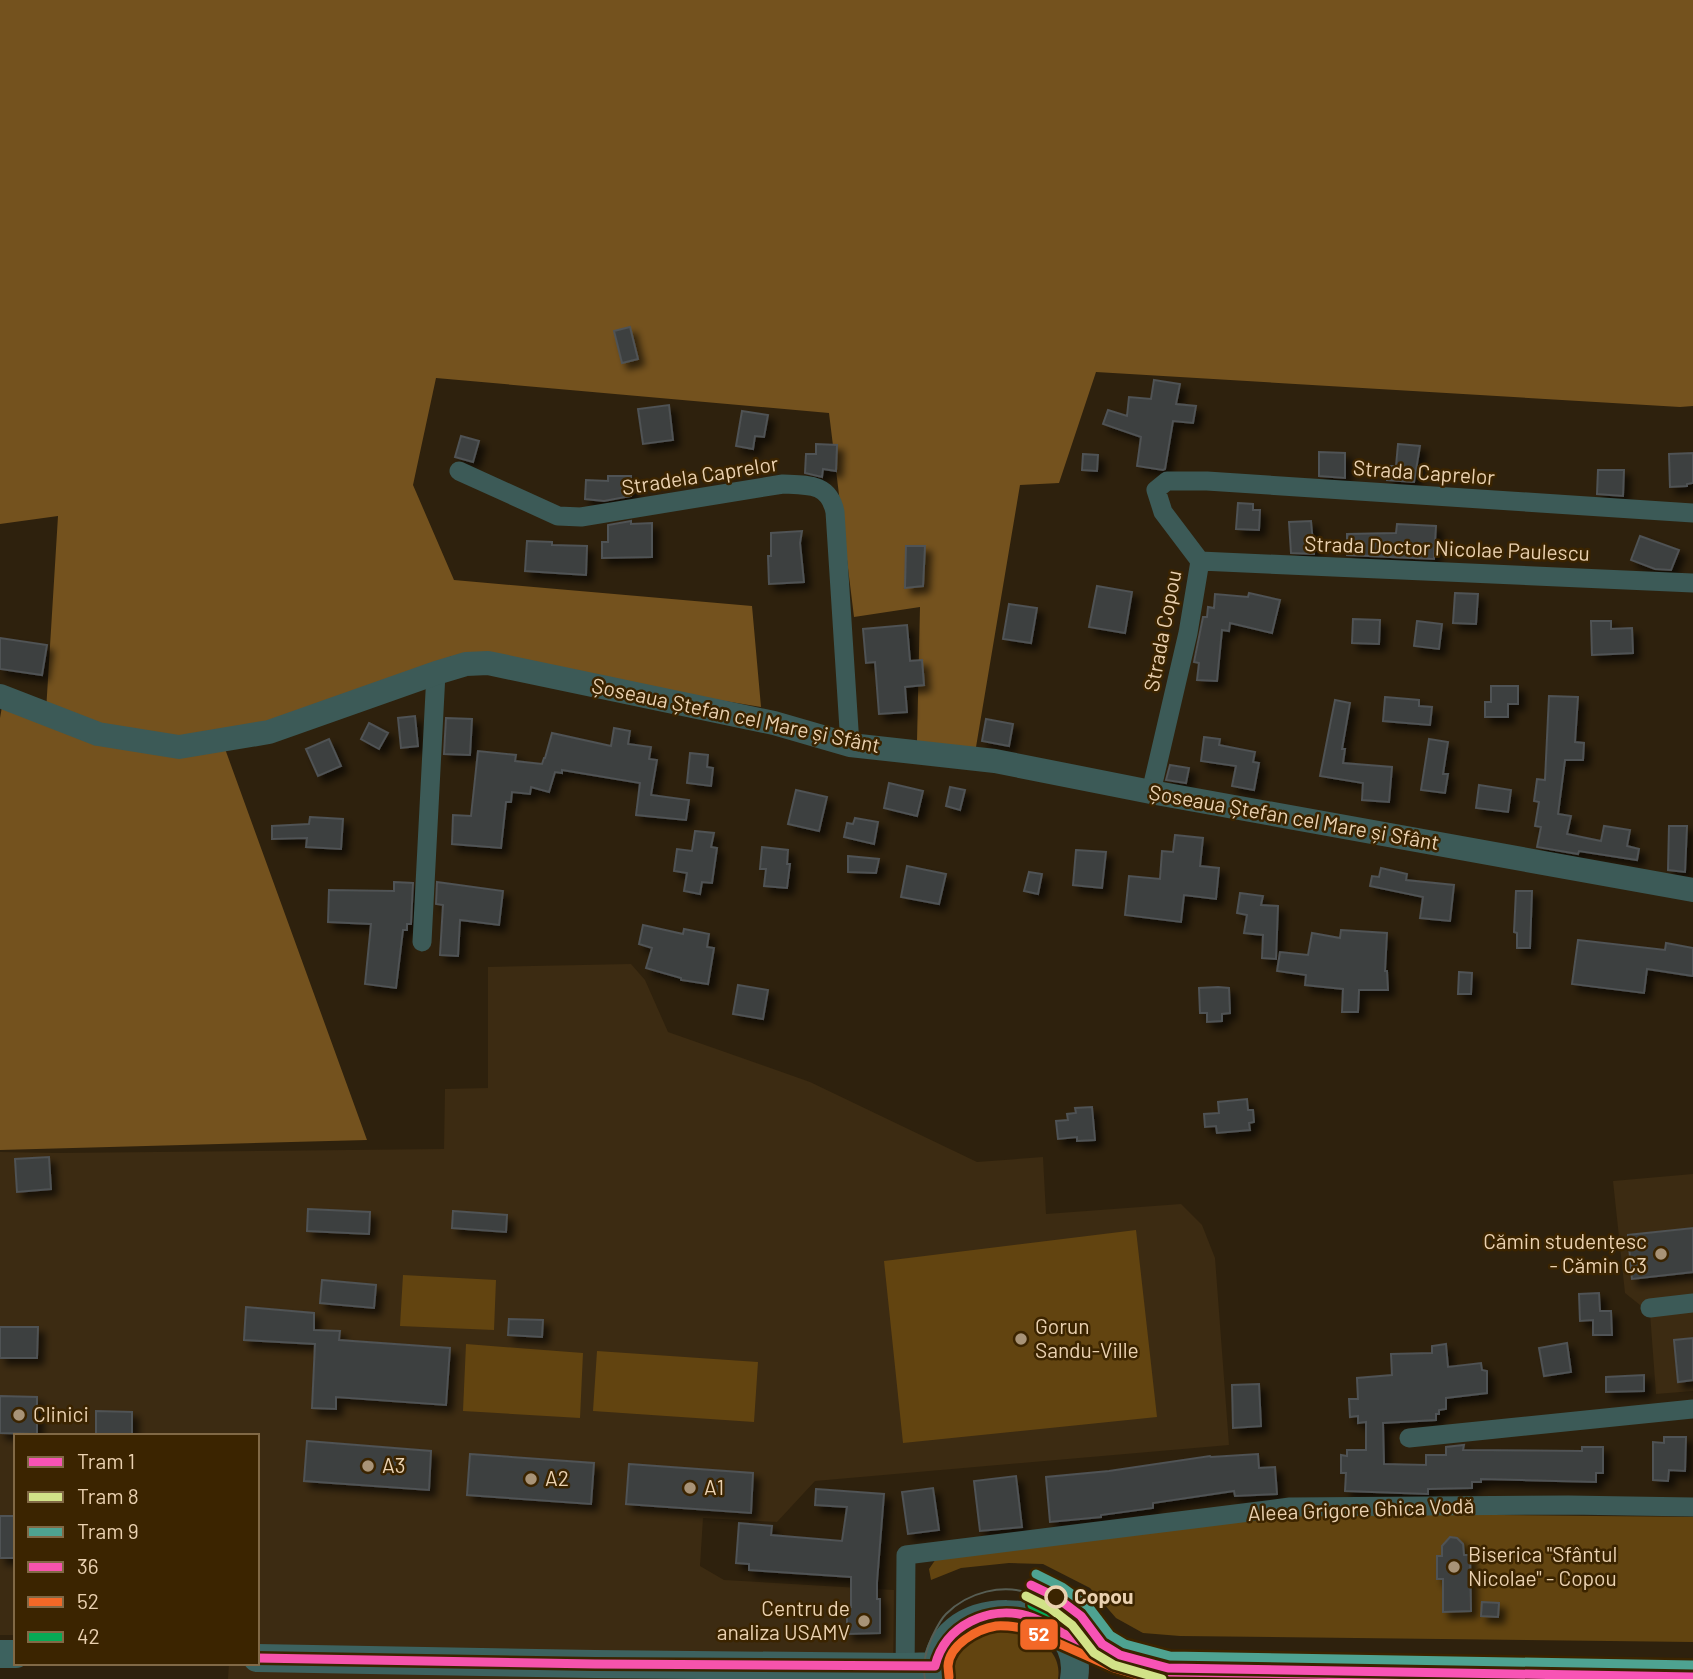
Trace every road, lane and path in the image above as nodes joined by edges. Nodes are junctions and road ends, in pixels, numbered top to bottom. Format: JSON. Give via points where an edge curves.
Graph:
{"nodes":[{"id":1,"x":459,"y":471,"type":"dead end"},
{"id":2,"x":1156,"y":490,"type":"joint"},
{"id":3,"x":1693,"y":513,"type":"edge"},
{"id":4,"x":1200,"y":561,"type":"junction"},
{"id":5,"x":1693,"y":583,"type":"edge"},
{"id":6,"x":436,"y":673,"type":"junction"},
{"id":7,"x":0,"y":696,"type":"edge"},
{"id":8,"x":850,"y":745,"type":"junction"},
{"id":9,"x":1151,"y":792,"type":"junction"},
{"id":10,"x":1693,"y":890,"type":"edge"},
{"id":11,"x":422,"y":942,"type":"dead end"},
{"id":12,"x":1693,"y":1303,"type":"edge"},
{"id":13,"x":1650,"y":1308,"type":"dead end"},
{"id":14,"x":1693,"y":1409,"type":"edge"},
{"id":15,"x":1409,"y":1438,"type":"dead end"},
{"id":16,"x":1693,"y":1507,"type":"edge"},
{"id":17,"x":1056,"y":1630,"type":"junction"},
{"id":18,"x":259,"y":1658,"type":"edge"},
{"id":19,"x":437,"y":1670,"type":"edge"},
{"id":20,"x":936,"y":1672,"type":"edge"},
{"id":21,"x":905,"y":1673,"type":"edge"},
{"id":22,"x":1155,"y":1675,"type":"edge"},
{"id":23,"x":1456,"y":1678,"type":"edge"},
{"id":24,"x":1074,"y":1679,"type":"edge"},
{"id":25,"x":1620,"y":1679,"type":"edge"}],
"edges":[{"from":1,"to":8,"type":"street","name":"Stradela Caprelor","via":[[558,516],[570,517],[783,484],[824,491],[835,512]]},
{"from":2,"to":3,"type":"street","name":"Strada Caprelor","via":[[1167,481],[1207,481]]},
{"from":2,"to":4,"type":"street","name":"Strada Copou","via":[[1163,512]]},
{"from":4,"to":5,"type":"street","name":"Strada Doctor Nicolae Paulescu"},
{"from":4,"to":9,"type":"street","name":"Strada Copou"},
{"from":6,"to":7,"type":"street","name":"Șoseaua Ștefan cel Mare și Sfânt","via":[[269,732],[179,747],[98,734]]},
{"from":6,"to":8,"type":"street","name":"Șoseaua Ștefan cel Mare și Sfânt","via":[[488,663],[774,723]]},
{"from":6,"to":11,"type":"street"},
{"from":8,"to":9,"type":"street","name":"Șoseaua Ștefan cel Mare și Sfânt","via":[[995,761]]},
{"from":9,"to":10,"type":"street","name":"Șoseaua Ștefan cel Mare și Sfânt"},
{"from":12,"to":13,"type":"street"},
{"from":14,"to":15,"type":"street"},
{"from":16,"to":21,"type":"street","name":"Aleea Grigore Ghica Vodă","via":[[1290,1507],[906,1555]]},
{"from":17,"to":20,"type":"main road","via":[[1027,1616],[976,1618],[948,1639],[937,1654]]},
{"from":17,"to":22,"type":"main road","via":[[1148,1664]]},
{"from":17,"to":24,"type":"main road","via":[[1068,1642],[1076,1666]]},
{"from":18,"to":19,"type":"main road"},
{"from":19,"to":21,"type":"main road"},
{"from":20,"to":21,"type":"main road"},
{"from":22,"to":23,"type":"main road"},
{"from":23,"to":25,"type":"main road"}]}
